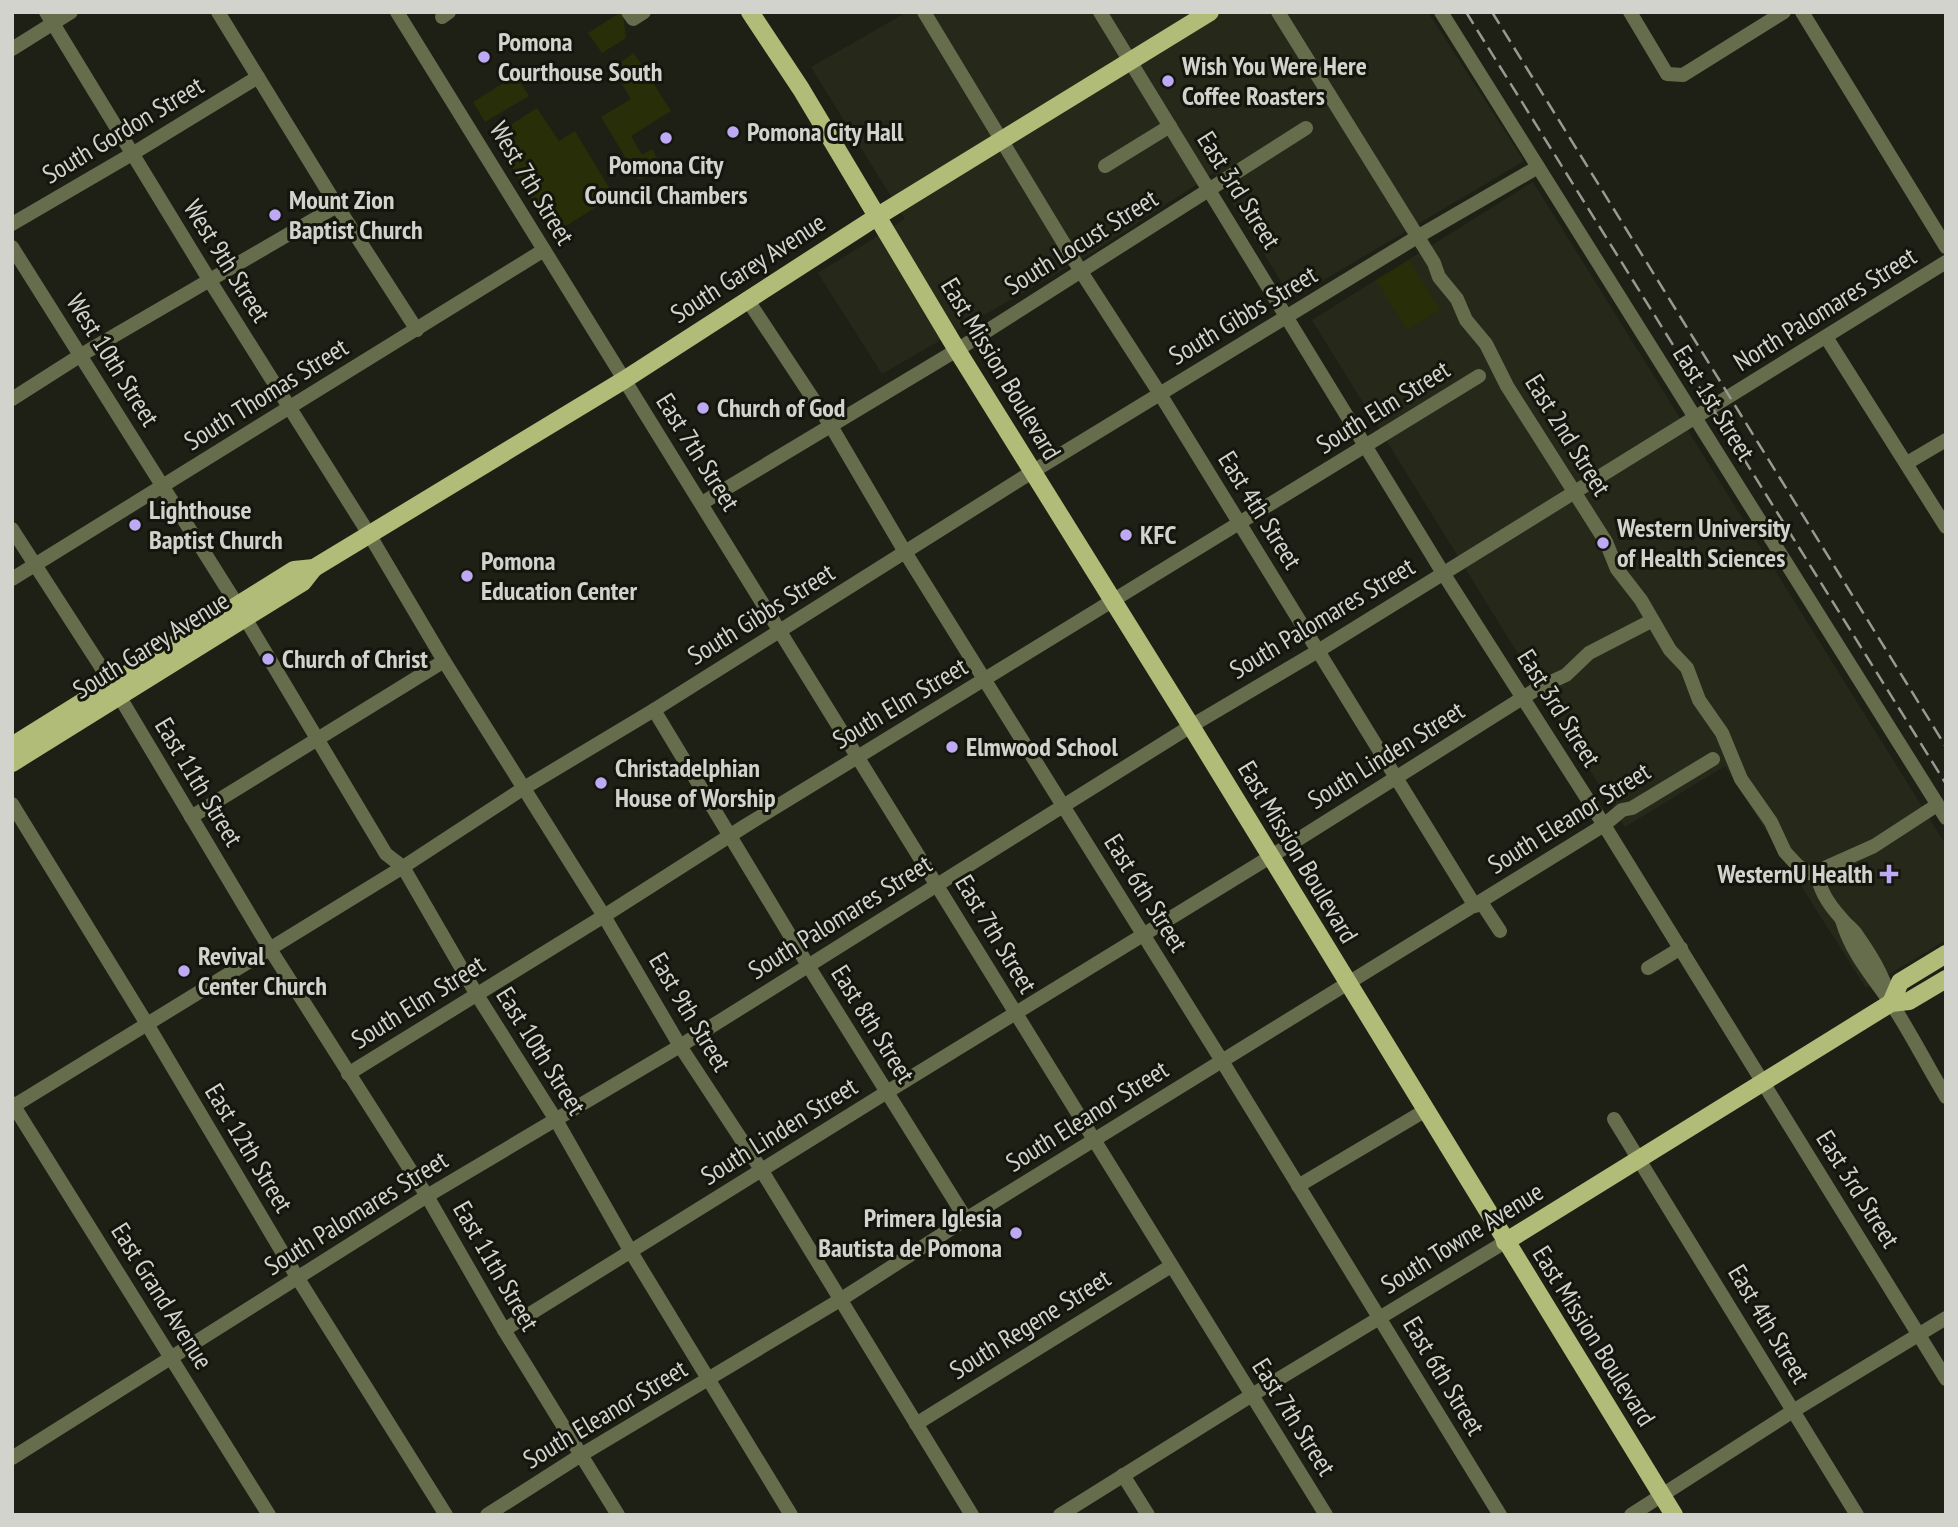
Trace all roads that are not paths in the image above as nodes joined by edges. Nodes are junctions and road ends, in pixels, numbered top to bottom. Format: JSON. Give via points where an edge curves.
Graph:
{"nodes":[{"id":1,"x":71,"y":12,"type":"edge"},
{"id":2,"x":218,"y":12,"type":"edge"},
{"id":3,"x":397,"y":12,"type":"edge"},
{"id":4,"x":628,"y":12,"type":"edge"},
{"id":5,"x":644,"y":12,"type":"edge"},
{"id":6,"x":750,"y":12,"type":"edge"},
{"id":7,"x":1100,"y":12,"type":"edge"},
{"id":8,"x":1210,"y":12,"type":"edge"},
{"id":9,"x":1278,"y":12,"type":"edge"},
{"id":10,"x":1441,"y":12,"type":"edge"},
{"id":11,"x":1630,"y":12,"type":"edge"},
{"id":12,"x":1784,"y":12,"type":"edge"},
{"id":13,"x":1802,"y":12,"type":"edge"},
{"id":14,"x":924,"y":13,"type":"edge"},
{"id":15,"x":49,"y":18,"type":"edge"},
{"id":16,"x":12,"y":49,"type":"edge"},
{"id":17,"x":1130,"y":63,"type":"junction"},
{"id":18,"x":258,"y":77,"type":"junction"},
{"id":19,"x":1170,"y":126,"type":"junction"},
{"id":20,"x":1306,"y":128,"type":"dead end"},
{"id":21,"x":1002,"y":141,"type":"junction"},
{"id":22,"x":132,"y":154,"type":"junction"},
{"id":23,"x":1104,"y":166,"type":"dead end"},
{"id":24,"x":1538,"y":167,"type":"junction"},
{"id":25,"x":1211,"y":190,"type":"junction"},
{"id":26,"x":337,"y":206,"type":"junction"},
{"id":27,"x":878,"y":216,"type":"junction"},
{"id":28,"x":12,"y":224,"type":"edge"},
{"id":29,"x":1417,"y":237,"type":"junction"},
{"id":30,"x":12,"y":247,"type":"edge"},
{"id":31,"x":1946,"y":247,"type":"edge"},
{"id":32,"x":544,"y":250,"type":"junction"},
{"id":33,"x":1946,"y":262,"type":"edge"},
{"id":34,"x":1080,"y":270,"type":"junction"},
{"id":35,"x":210,"y":281,"type":"junction"},
{"id":36,"x":747,"y":299,"type":"junction"},
{"id":37,"x":1288,"y":316,"type":"junction"},
{"id":38,"x":417,"y":330,"type":"junction"},
{"id":39,"x":1826,"y":337,"type":"junction"},
{"id":40,"x":957,"y":350,"type":"junction"},
{"id":41,"x":81,"y":355,"type":"junction"},
{"id":42,"x":1479,"y":376,"type":"dead end"},
{"id":43,"x":624,"y":380,"type":"junction"},
{"id":44,"x":1160,"y":394,"type":"junction"},
{"id":45,"x":12,"y":399,"type":"edge"},
{"id":46,"x":290,"y":408,"type":"junction"},
{"id":47,"x":1694,"y":418,"type":"junction"},
{"id":48,"x":831,"y":426,"type":"junction"},
{"id":49,"x":1946,"y":440,"type":"edge"},
{"id":50,"x":1367,"y":446,"type":"junction"},
{"id":51,"x":1907,"y":463,"type":"junction"},
{"id":52,"x":1032,"y":472,"type":"junction"},
{"id":53,"x":162,"y":486,"type":"junction"},
{"id":54,"x":1574,"y":492,"type":"junction"},
{"id":55,"x":702,"y":503,"type":"junction"},
{"id":56,"x":1240,"y":523,"type":"junction"},
{"id":57,"x":1946,"y":527,"type":"edge"},
{"id":58,"x":12,"y":529,"type":"edge"},
{"id":59,"x":369,"y":534,"type":"junction"},
{"id":60,"x":905,"y":552,"type":"junction"},
{"id":61,"x":35,"y":565,"type":"junction"},
{"id":62,"x":1443,"y":573,"type":"junction"},
{"id":63,"x":12,"y":579,"type":"edge"},
{"id":64,"x":1113,"y":600,"type":"junction"},
{"id":65,"x":242,"y":612,"type":"junction"},
{"id":66,"x":1651,"y":621,"type":"junction"},
{"id":67,"x":779,"y":630,"type":"junction"},
{"id":68,"x":1318,"y":651,"type":"junction"},
{"id":69,"x":444,"y":661,"type":"junction"},
{"id":70,"x":985,"y":681,"type":"junction"},
{"id":71,"x":116,"y":690,"type":"junction"},
{"id":72,"x":1525,"y":697,"type":"junction"},
{"id":73,"x":654,"y":710,"type":"junction"},
{"id":74,"x":1191,"y":726,"type":"junction"},
{"id":75,"x":317,"y":738,"type":"junction"},
{"id":76,"x":12,"y":746,"type":"edge"},
{"id":77,"x":856,"y":758,"type":"junction"},
{"id":78,"x":1713,"y":759,"type":"dead end"},
{"id":79,"x":12,"y":763,"type":"edge"},
{"id":80,"x":1395,"y":778,"type":"junction"},
{"id":81,"x":524,"y":788,"type":"junction"},
{"id":82,"x":12,"y":804,"type":"edge"},
{"id":83,"x":1063,"y":805,"type":"junction"},
{"id":84,"x":1937,"y":805,"type":"junction"},
{"id":85,"x":191,"y":817,"type":"junction"},
{"id":86,"x":1946,"y":818,"type":"edge"},
{"id":87,"x":1604,"y":825,"type":"junction"},
{"id":88,"x":730,"y":835,"type":"junction"},
{"id":89,"x":1270,"y":858,"type":"junction"},
{"id":90,"x":403,"y":867,"type":"junction"},
{"id":91,"x":1818,"y":876,"type":"junction"},
{"id":92,"x":937,"y":885,"type":"junction"},
{"id":93,"x":1478,"y":904,"type":"junction"},
{"id":94,"x":604,"y":916,"type":"junction"},
{"id":95,"x":1500,"y":931,"type":"dead end"},
{"id":96,"x":1143,"y":935,"type":"junction"},
{"id":97,"x":1681,"y":948,"type":"junction"},
{"id":98,"x":270,"y":949,"type":"junction"},
{"id":99,"x":1946,"y":954,"type":"edge"},
{"id":100,"x":809,"y":967,"type":"junction"},
{"id":101,"x":1648,"y":968,"type":"dead end"},
{"id":102,"x":1946,"y":979,"type":"edge"},
{"id":103,"x":1348,"y":983,"type":"junction"},
{"id":104,"x":477,"y":995,"type":"junction"},
{"id":105,"x":1891,"y":1003,"type":"junction"},
{"id":106,"x":1016,"y":1013,"type":"junction"},
{"id":107,"x":147,"y":1024,"type":"junction"},
{"id":108,"x":680,"y":1046,"type":"junction"},
{"id":109,"x":1222,"y":1061,"type":"junction"},
{"id":110,"x":348,"y":1074,"type":"junction"},
{"id":111,"x":1762,"y":1081,"type":"junction"},
{"id":112,"x":887,"y":1092,"type":"junction"},
{"id":113,"x":1946,"y":1097,"type":"edge"},
{"id":114,"x":13,"y":1105,"type":"edge"},
{"id":115,"x":1426,"y":1110,"type":"junction"},
{"id":116,"x":1614,"y":1118,"type":"dead end"},
{"id":117,"x":556,"y":1120,"type":"junction"},
{"id":118,"x":1094,"y":1142,"type":"junction"},
{"id":119,"x":1640,"y":1158,"type":"junction"},
{"id":120,"x":762,"y":1171,"type":"junction"},
{"id":121,"x":1298,"y":1186,"type":"junction"},
{"id":122,"x":427,"y":1196,"type":"junction"},
{"id":123,"x":966,"y":1219,"type":"junction"},
{"id":124,"x":1505,"y":1242,"type":"junction"},
{"id":125,"x":631,"y":1252,"type":"junction"},
{"id":126,"x":1171,"y":1266,"type":"junction"},
{"id":127,"x":298,"y":1277,"type":"junction"},
{"id":128,"x":840,"y":1300,"type":"junction"},
{"id":129,"x":1946,"y":1318,"type":"edge"},
{"id":130,"x":1380,"y":1319,"type":"junction"},
{"id":131,"x":504,"y":1330,"type":"junction"},
{"id":132,"x":1919,"y":1335,"type":"junction"},
{"id":133,"x":172,"y":1358,"type":"junction"},
{"id":134,"x":710,"y":1379,"type":"junction"},
{"id":135,"x":1946,"y":1379,"type":"edge"},
{"id":136,"x":1252,"y":1395,"type":"junction"},
{"id":137,"x":1793,"y":1411,"type":"junction"},
{"id":138,"x":916,"y":1424,"type":"junction"},
{"id":139,"x":581,"y":1455,"type":"junction"},
{"id":140,"x":12,"y":1458,"type":"edge"},
{"id":141,"x":1123,"y":1475,"type":"junction"},
{"id":142,"x":1662,"y":1496,"type":"junction"},
{"id":143,"x":269,"y":1515,"type":"edge"},
{"id":144,"x":446,"y":1515,"type":"edge"},
{"id":145,"x":486,"y":1515,"type":"edge"},
{"id":146,"x":618,"y":1515,"type":"edge"},
{"id":147,"x":792,"y":1515,"type":"edge"},
{"id":148,"x":972,"y":1515,"type":"edge"},
{"id":149,"x":1060,"y":1515,"type":"edge"},
{"id":150,"x":1148,"y":1515,"type":"edge"},
{"id":151,"x":1326,"y":1515,"type":"edge"},
{"id":152,"x":1500,"y":1515,"type":"edge"},
{"id":153,"x":1631,"y":1515,"type":"edge"},
{"id":154,"x":1674,"y":1515,"type":"edge"},
{"id":155,"x":1857,"y":1515,"type":"edge"}],
"edges":[{"from":1,"to":15,"type":"street"},
{"from":2,"to":18,"type":"street"},
{"from":3,"to":32,"type":"street","name":"West 7th Street"},
{"from":4,"to":5,"type":"street","via":[[633,19]]},
{"from":6,"to":27,"type":"main road","name":"East Mission Boulevard"},
{"from":7,"to":17,"type":"street","name":"East 3rd Street"},
{"from":8,"to":17,"type":"main road","name":"South Garey Avenue"},
{"from":9,"to":29,"type":"street","name":"East 2nd Street"},
{"from":10,"to":24,"type":"street","name":"East 1st Street"},
{"from":11,"to":12,"type":"street","via":[[1667,75],[1683,75]]},
{"from":13,"to":31,"type":"street"},
{"from":14,"to":21,"type":"street","name":"East 4th Street"},
{"from":15,"to":16,"type":"street"},
{"from":15,"to":22,"type":"street","name":"West 9th Street"},
{"from":17,"to":19,"type":"street","name":"East 3rd Street"},
{"from":17,"to":21,"type":"main road","name":"South Garey Avenue"},
{"from":18,"to":22,"type":"street","name":"South Gordon Street"},
{"from":18,"to":26,"type":"street"},
{"from":19,"to":23,"type":"street"},
{"from":19,"to":25,"type":"street","name":"East 3rd Street"},
{"from":20,"to":25,"type":"street","name":"South Locust Street"},
{"from":21,"to":27,"type":"main road","name":"South Garey Avenue"},
{"from":21,"to":34,"type":"street","name":"East 4th Street"},
{"from":22,"to":28,"type":"street","name":"South Gordon Street"},
{"from":22,"to":35,"type":"street","name":"West 9th Street"},
{"from":24,"to":29,"type":"street","name":"South Gibbs Street"},
{"from":24,"to":47,"type":"street","name":"East 1st Street"},
{"from":25,"to":34,"type":"street","name":"South Locust Street"},
{"from":25,"to":37,"type":"street","name":"East 3rd Street"},
{"from":26,"to":35,"type":"street"},
{"from":26,"to":38,"type":"street"},
{"from":27,"to":36,"type":"main road","name":"South Garey Avenue"},
{"from":27,"to":40,"type":"main road","name":"East Mission Boulevard"},
{"from":29,"to":37,"type":"street","name":"South Gibbs Street"},
{"from":29,"to":54,"type":"street","name":"East 2nd Street"},
{"from":30,"to":41,"type":"street","name":"West 10th Street"},
{"from":32,"to":38,"type":"street","name":"South Thomas Street"},
{"from":32,"to":43,"type":"street","name":"West 7th Street"},
{"from":33,"to":39,"type":"street","name":"North Palomares Street"},
{"from":34,"to":40,"type":"street","name":"South Locust Street"},
{"from":34,"to":44,"type":"street","name":"East 4th Street"},
{"from":35,"to":41,"type":"street"},
{"from":35,"to":46,"type":"street","name":"West 9th Street"},
{"from":36,"to":43,"type":"main road","name":"South Garey Avenue"},
{"from":36,"to":48,"type":"street","name":"East 6th Street"},
{"from":37,"to":44,"type":"street","name":"South Gibbs Street"},
{"from":37,"to":50,"type":"street","name":"East 3rd Street"},
{"from":38,"to":46,"type":"street","name":"South Thomas Street"},
{"from":39,"to":47,"type":"street","name":"North Palomares Street"},
{"from":39,"to":51,"type":"street"},
{"from":40,"to":48,"type":"street","name":"South Locust Street"},
{"from":40,"to":52,"type":"main road","name":"East Mission Boulevard"},
{"from":41,"to":45,"type":"street"},
{"from":41,"to":53,"type":"street","name":"West 10th Street"},
{"from":42,"to":50,"type":"street","name":"South Elm Street"},
{"from":43,"to":55,"type":"street","name":"East 7th Street"},
{"from":43,"to":59,"type":"main road","name":"South Garey Avenue"},
{"from":44,"to":52,"type":"street","name":"South Gibbs Street"},
{"from":44,"to":56,"type":"street","name":"East 4th Street"},
{"from":46,"to":53,"type":"street","name":"South Thomas Street"},
{"from":46,"to":59,"type":"street","name":"West 9th Street"},
{"from":47,"to":54,"type":"street","name":"South Palomares Street"},
{"from":47,"to":84,"type":"street","name":"East 1st Street"},
{"from":48,"to":55,"type":"street","name":"South Locust Street"},
{"from":48,"to":60,"type":"street","name":"East 6th Street"},
{"from":49,"to":51,"type":"street"},
{"from":50,"to":56,"type":"street","name":"South Elm Street"},
{"from":50,"to":62,"type":"street","name":"East 3rd Street"},
{"from":51,"to":57,"type":"street"},
{"from":52,"to":60,"type":"street","name":"South Gibbs Street"},
{"from":52,"to":64,"type":"main road","name":"East Mission Boulevard"},
{"from":53,"to":61,"type":"street","name":"South Thomas Street"},
{"from":53,"to":65,"type":"street","name":"West 10th Street"},
{"from":54,"to":62,"type":"street","name":"South Palomares Street"},
{"from":54,"to":66,"type":"street","name":"East 2nd Street"},
{"from":55,"to":67,"type":"street","name":"East 7th Street"},
{"from":56,"to":64,"type":"street","name":"South Elm Street"},
{"from":56,"to":68,"type":"street","name":"East 4th Street"},
{"from":58,"to":61,"type":"street","name":"East 11th Street"},
{"from":59,"to":65,"type":"main road","name":"South Garey Avenue","via":[[314,568],[303,582]]},
{"from":59,"to":69,"type":"street","name":"East 9th Street"},
{"from":60,"to":67,"type":"street","name":"South Gibbs Street"},
{"from":60,"to":70,"type":"street","name":"East 6th Street"},
{"from":61,"to":63,"type":"street","name":"South Thomas Street"},
{"from":61,"to":71,"type":"street","name":"East 11th Street"},
{"from":62,"to":68,"type":"street","name":"South Palomares Street"},
{"from":62,"to":72,"type":"street","name":"East 3rd Street"},
{"from":64,"to":70,"type":"street","name":"South Elm Street"},
{"from":64,"to":74,"type":"main road","name":"East Mission Boulevard"},
{"from":65,"to":71,"type":"main road","name":"South Garey Avenue"},
{"from":65,"to":75,"type":"street","name":"East 10th Street"},
{"from":66,"to":72,"type":"street","name":"South Linden Street","via":[[1589,653],[1566,675]]},
{"from":66,"to":91,"type":"street","name":"East 2nd Street","via":[[1687,668],[1741,779],[1785,852]]},
{"from":67,"to":73,"type":"street","name":"South Gibbs Street"},
{"from":67,"to":77,"type":"street","name":"East 7th Street"},
{"from":68,"to":74,"type":"street","name":"South Palomares Street"},
{"from":68,"to":80,"type":"street","name":"East 4th Street"},
{"from":69,"to":75,"type":"street"},
{"from":69,"to":81,"type":"street","name":"East 9th Street"},
{"from":70,"to":77,"type":"street","name":"South Elm Street"},
{"from":70,"to":83,"type":"street","name":"East 6th Street"},
{"from":71,"to":76,"type":"main road","name":"South Garey Avenue"},
{"from":71,"to":79,"type":"main road","name":"South Garey Avenue"},
{"from":71,"to":85,"type":"street","name":"East 11th Street"},
{"from":72,"to":80,"type":"street","name":"South Linden Street"},
{"from":72,"to":87,"type":"street","name":"East 3rd Street"},
{"from":73,"to":81,"type":"street","name":"South Gibbs Street"},
{"from":73,"to":88,"type":"street","name":"East 8th Street"},
{"from":74,"to":83,"type":"street","name":"South Palomares Street"},
{"from":74,"to":89,"type":"main road","name":"East Mission Boulevard"},
{"from":75,"to":85,"type":"street"},
{"from":75,"to":90,"type":"street","name":"East 10th Street","via":[[386,854]]},
{"from":77,"to":88,"type":"street","name":"South Elm Street"},
{"from":77,"to":92,"type":"street","name":"East 7th Street"},
{"from":78,"to":87,"type":"street","name":"South Eleanor Street","via":[[1632,808],[1626,817]]},
{"from":80,"to":89,"type":"street","name":"South Linden Street"},
{"from":80,"to":93,"type":"street","name":"East 4th Street"},
{"from":81,"to":90,"type":"street","name":"South Gibbs Street"},
{"from":81,"to":94,"type":"street","name":"East 9th Street"},
{"from":82,"to":107,"type":"street","name":"East 12th Street"},
{"from":83,"to":92,"type":"street","name":"South Palomares Street"},
{"from":83,"to":96,"type":"street","name":"East 6th Street"},
{"from":84,"to":86,"type":"street","name":"East 1st Street"},
{"from":84,"to":91,"type":"street"},
{"from":85,"to":98,"type":"street","name":"East 11th Street"},
{"from":87,"to":93,"type":"street","name":"South Eleanor Street"},
{"from":87,"to":97,"type":"street","name":"East 3rd Street"},
{"from":88,"to":94,"type":"street","name":"South Elm Street"},
{"from":88,"to":100,"type":"street","name":"East 8th Street"},
{"from":89,"to":96,"type":"street","name":"South Linden Street"},
{"from":89,"to":103,"type":"main road","name":"East Mission Boulevard"},
{"from":90,"to":98,"type":"street","name":"South Gibbs Street"},
{"from":90,"to":104,"type":"street","name":"East 10th Street"},
{"from":91,"to":105,"type":"street","via":[[1846,936]]},
{"from":92,"to":100,"type":"street","name":"South Palomares Street"},
{"from":92,"to":106,"type":"street","name":"East 7th Street"},
{"from":93,"to":95,"type":"street","name":"East 4th Street"},
{"from":93,"to":103,"type":"street","name":"South Eleanor Street"},
{"from":94,"to":104,"type":"street","name":"South Elm Street"},
{"from":94,"to":108,"type":"street","name":"East 9th Street"},
{"from":96,"to":106,"type":"street","name":"South Linden Street"},
{"from":96,"to":109,"type":"street","name":"East 6th Street"},
{"from":97,"to":101,"type":"street"},
{"from":97,"to":111,"type":"street","name":"East 3rd Street"},
{"from":98,"to":107,"type":"street","name":"South Gibbs Street"},
{"from":98,"to":110,"type":"street","name":"East 11th Street"},
{"from":99,"to":105,"type":"main road","via":[[1900,982]]},
{"from":100,"to":108,"type":"street","name":"South Palomares Street"},
{"from":100,"to":112,"type":"street","name":"East 8th Street"},
{"from":102,"to":105,"type":"main road","via":[[1909,1001]]},
{"from":103,"to":109,"type":"street","name":"South Eleanor Street"},
{"from":103,"to":115,"type":"main road","name":"East Mission Boulevard"},
{"from":104,"to":110,"type":"street","name":"South Elm Street"},
{"from":104,"to":117,"type":"street","name":"East 10th Street"},
{"from":105,"to":111,"type":"main road","name":"South Towne Avenue"},
{"from":105,"to":113,"type":"street"},
{"from":106,"to":112,"type":"street","name":"South Linden Street"},
{"from":106,"to":118,"type":"street","name":"East 7th Street"},
{"from":107,"to":114,"type":"street","name":"South Gibbs Street"},
{"from":107,"to":127,"type":"street","name":"East 12th Street"},
{"from":108,"to":117,"type":"street","name":"South Palomares Street"},
{"from":108,"to":120,"type":"street","name":"East 9th Street"},
{"from":109,"to":118,"type":"street","name":"South Eleanor Street"},
{"from":109,"to":121,"type":"street","name":"East 6th Street"},
{"from":110,"to":122,"type":"street","name":"East 11th Street"},
{"from":111,"to":119,"type":"main road","name":"South Towne Avenue"},
{"from":111,"to":132,"type":"street","name":"East 3rd Street"},
{"from":112,"to":120,"type":"street","name":"South Linden Street"},
{"from":112,"to":123,"type":"street","name":"East 8th Street"},
{"from":114,"to":133,"type":"street","name":"East Grand Avenue"},
{"from":115,"to":121,"type":"street"},
{"from":115,"to":124,"type":"main road","name":"East Mission Boulevard"},
{"from":116,"to":119,"type":"street","name":"East 4th Street"},
{"from":117,"to":122,"type":"street","name":"South Palomares Street"},
{"from":117,"to":125,"type":"street","name":"East 10th Street"},
{"from":118,"to":123,"type":"street","name":"South Eleanor Street"},
{"from":118,"to":126,"type":"street","name":"East 7th Street"},
{"from":119,"to":124,"type":"main road","name":"South Towne Avenue"},
{"from":119,"to":137,"type":"street","name":"East 4th Street"},
{"from":120,"to":125,"type":"street","name":"South Linden Street"},
{"from":120,"to":128,"type":"street","name":"East 9th Street"},
{"from":121,"to":130,"type":"street","name":"East 6th Street"},
{"from":122,"to":127,"type":"street","name":"South Palomares Street"},
{"from":122,"to":131,"type":"street","name":"East 11th Street"},
{"from":123,"to":128,"type":"street","name":"South Eleanor Street"},
{"from":124,"to":130,"type":"street","name":"South Towne Avenue"},
{"from":124,"to":142,"type":"main road","name":"East Mission Boulevard"},
{"from":125,"to":131,"type":"street","name":"South Linden Street"},
{"from":125,"to":134,"type":"street","name":"East 10th Street"},
{"from":126,"to":136,"type":"street","name":"East 7th Street"},
{"from":126,"to":138,"type":"street","name":"South Regene Street"},
{"from":127,"to":133,"type":"street","name":"South Palomares Street"},
{"from":127,"to":144,"type":"street","name":"East 12th Street"},
{"from":128,"to":134,"type":"street","name":"South Eleanor Street"},
{"from":128,"to":138,"type":"street","name":"East 9th Street"},
{"from":129,"to":132,"type":"street"},
{"from":130,"to":136,"type":"street","name":"South Towne Avenue"},
{"from":130,"to":152,"type":"street","name":"East 6th Street"},
{"from":131,"to":139,"type":"street","name":"East 11th Street"},
{"from":132,"to":135,"type":"street","name":"East 3rd Street"},
{"from":132,"to":137,"type":"street"},
{"from":133,"to":140,"type":"street","name":"South Palomares Street"},
{"from":133,"to":143,"type":"street","name":"East Grand Avenue"},
{"from":134,"to":139,"type":"street","name":"South Eleanor Street"},
{"from":134,"to":147,"type":"street","name":"East 10th Street"},
{"from":136,"to":141,"type":"street","name":"South Towne Avenue"},
{"from":136,"to":151,"type":"street","name":"East 7th Street"},
{"from":137,"to":142,"type":"street"},
{"from":137,"to":155,"type":"street","name":"East 4th Street"},
{"from":138,"to":148,"type":"street","name":"East 9th Street"},
{"from":139,"to":145,"type":"street","name":"South Eleanor Street"},
{"from":139,"to":146,"type":"street","name":"East 11th Street"},
{"from":141,"to":149,"type":"street","name":"South Towne Avenue"},
{"from":141,"to":150,"type":"street"},
{"from":142,"to":153,"type":"street"},
{"from":142,"to":154,"type":"main road","name":"East Mission Boulevard"}]}
